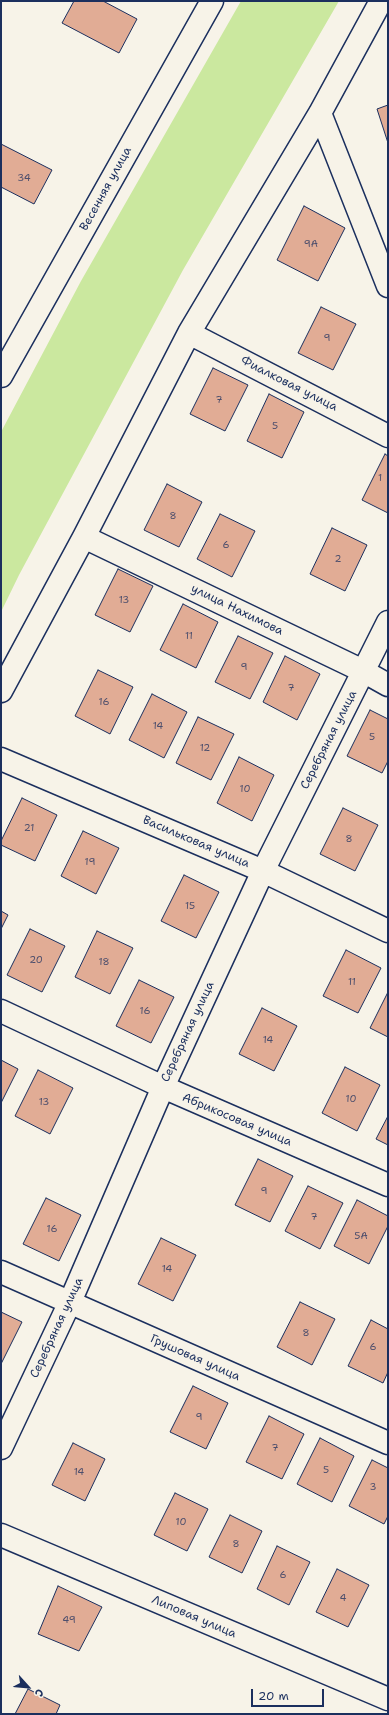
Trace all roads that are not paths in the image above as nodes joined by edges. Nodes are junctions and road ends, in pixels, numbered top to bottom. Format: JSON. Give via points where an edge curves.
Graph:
{"nodes":[{"id":1,"x":212,"y":1,"type":"edge"},
{"id":2,"x":381,"y":1,"type":"edge"},
{"id":3,"x":320,"y":113,"type":"junction"},
{"id":4,"x":388,"y":286,"type":"edge"},
{"id":5,"x":189,"y":333,"type":"junction"},
{"id":6,"x":1,"y":376,"type":"edge"},
{"id":7,"x":388,"y":436,"type":"edge"},
{"id":8,"x":84,"y":537,"type":"junction"},
{"id":9,"x":388,"y":622,"type":"edge"},
{"id":10,"x":363,"y":671,"type":"junction"},
{"id":11,"x":388,"y":685,"type":"edge"},
{"id":12,"x":1,"y":692,"type":"edge"},
{"id":13,"x":1,"y":759,"type":"edge"},
{"id":14,"x":263,"y":871,"type":"junction"},
{"id":15,"x":388,"y":931,"type":"edge"},
{"id":16,"x":1,"y":1011,"type":"edge"},
{"id":17,"x":163,"y":1087,"type":"junction"},
{"id":18,"x":388,"y":1185,"type":"edge"},
{"id":19,"x":1,"y":1272,"type":"edge"},
{"id":20,"x":70,"y":1302,"type":"junction"},
{"id":21,"x":388,"y":1444,"type":"edge"},
{"id":22,"x":1,"y":1448,"type":"edge"},
{"id":23,"x":1,"y":1535,"type":"edge"},
{"id":24,"x":388,"y":1699,"type":"edge"}],
"edges":[{"from":1,"to":6,"type":"street","name":"Весенняя улица"},
{"from":2,"to":3,"type":"street"},
{"from":3,"to":4,"type":"street"},
{"from":3,"to":5,"type":"street"},
{"from":5,"to":7,"type":"street","name":"Фиалковая улица"},
{"from":5,"to":8,"type":"street"},
{"from":8,"to":10,"type":"street","name":"улица Нахимова"},
{"from":8,"to":12,"type":"street"},
{"from":9,"to":10,"type":"street","name":"Серебряная улица"},
{"from":10,"to":11,"type":"street","name":"улица Нахимова"},
{"from":10,"to":14,"type":"street","name":"Серебряная улица"},
{"from":13,"to":14,"type":"street","name":"Васильковая улица"},
{"from":14,"to":15,"type":"street","name":"Васильковая улица"},
{"from":14,"to":17,"type":"street","name":"Серебряная улица"},
{"from":16,"to":17,"type":"street","name":"Абрикосовая улица"},
{"from":17,"to":18,"type":"street","name":"Абрикосовая улица"},
{"from":17,"to":20,"type":"street","name":"Серебряная улица"},
{"from":19,"to":20,"type":"street","name":"Грушовая улица"},
{"from":20,"to":21,"type":"street","name":"Грушовая улица"},
{"from":20,"to":22,"type":"street","name":"Серебряная улица"},
{"from":23,"to":24,"type":"street","name":"Липовая улица"}]}
